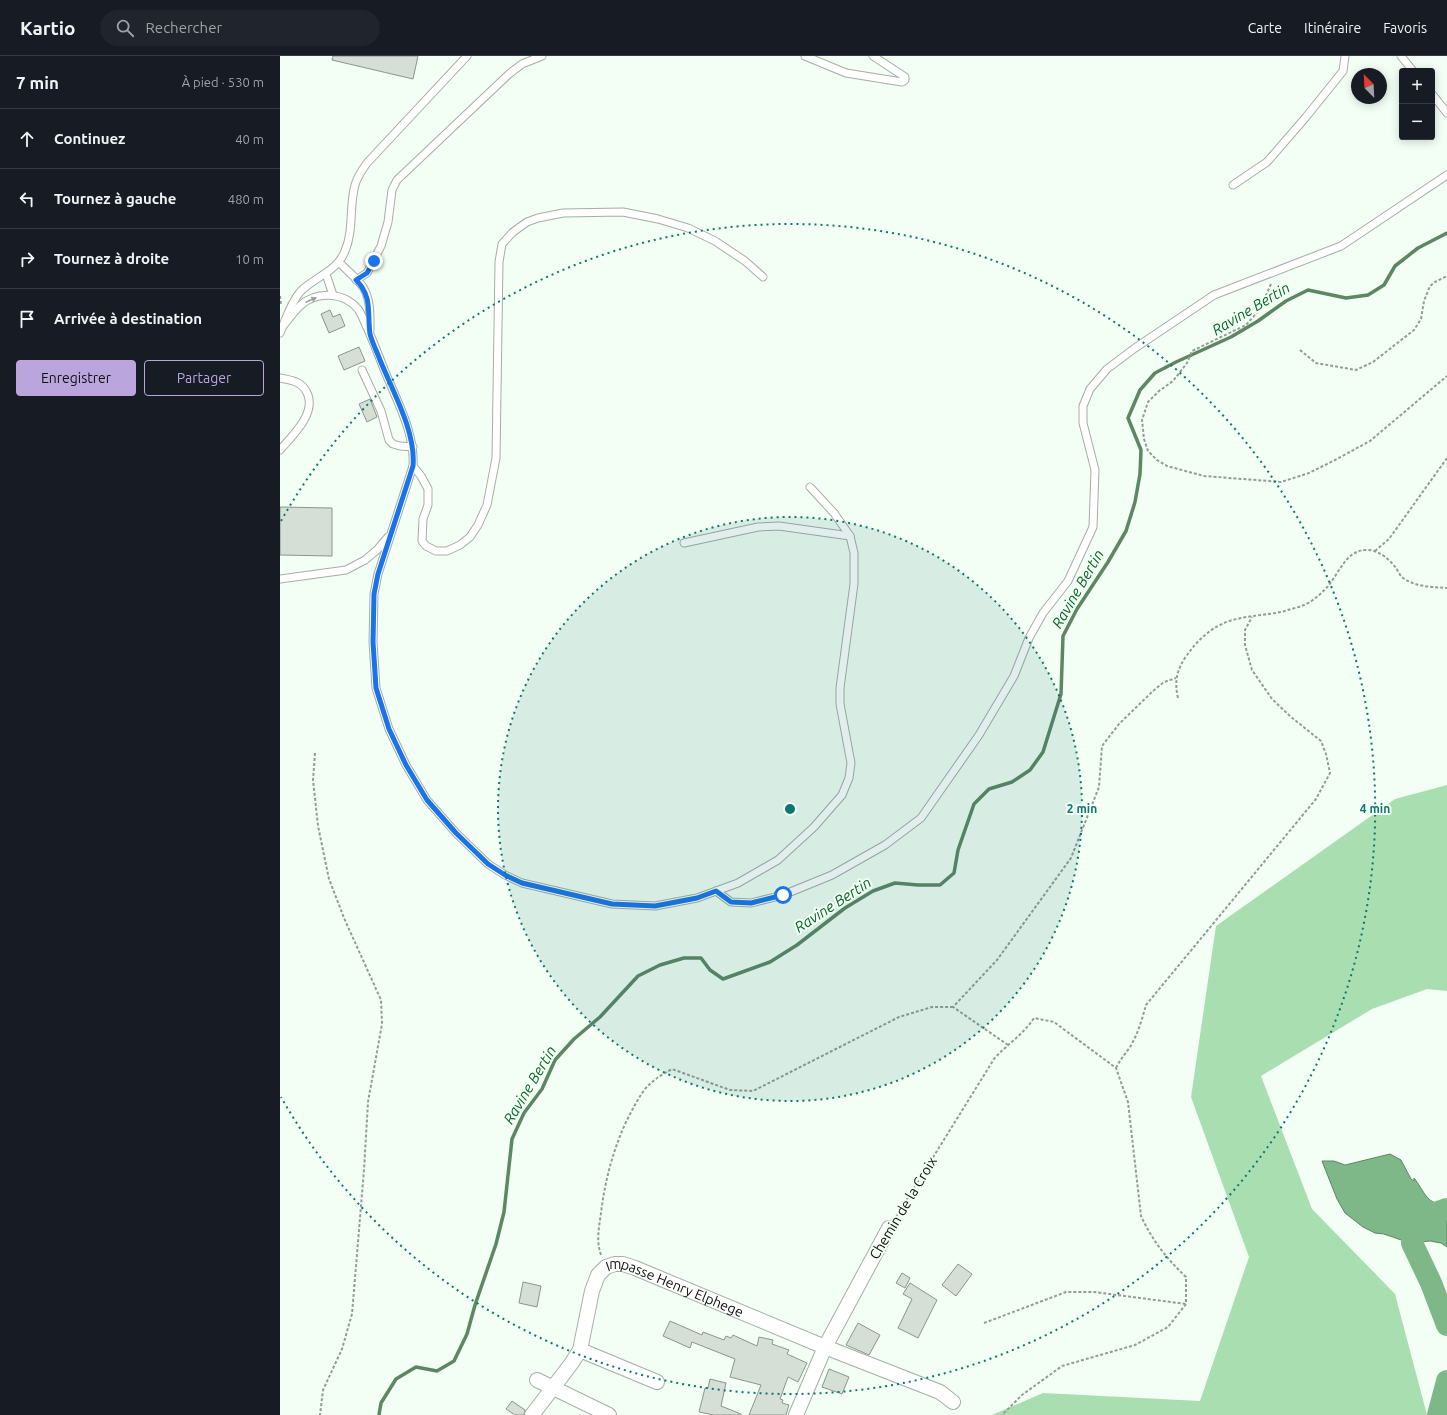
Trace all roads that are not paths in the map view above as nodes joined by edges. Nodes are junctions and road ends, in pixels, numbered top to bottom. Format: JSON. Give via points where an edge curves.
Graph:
{"nodes":[{"id":1,"x":467,"y":56,"type":"edge"},
{"id":2,"x":542,"y":56,"type":"edge"},
{"id":3,"x":804,"y":56,"type":"edge"},
{"id":4,"x":873,"y":56,"type":"edge"},
{"id":5,"x":1345,"y":56,"type":"edge"},
{"id":6,"x":1401,"y":56,"type":"edge"},
{"id":7,"x":1411,"y":68,"type":"edge"},
{"id":8,"x":1435,"y":98,"type":"edge"},
{"id":9,"x":1447,"y":113,"type":"edge"},
{"id":10,"x":1447,"y":175,"type":"edge"},
{"id":11,"x":1233,"y":185,"type":"dead end"},
{"id":12,"x":339,"y":262,"type":"junction"},
{"id":13,"x":326,"y":274,"type":"junction"},
{"id":14,"x":762,"y":277,"type":"dead end"},
{"id":15,"x":356,"y":280,"type":"junction"},
{"id":16,"x":333,"y":295,"type":"junction"},
{"id":17,"x":283,"y":326,"type":"junction"},
{"id":18,"x":280,"y":333,"type":"edge"},
{"id":19,"x":370,"y":335,"type":"junction"},
{"id":20,"x":362,"y":370,"type":"dead end"},
{"id":21,"x":280,"y":378,"type":"edge"},
{"id":22,"x":413,"y":447,"type":"junction"},
{"id":23,"x":280,"y":450,"type":"edge"},
{"id":24,"x":413,"y":466,"type":"junction"},
{"id":25,"x":810,"y":487,"type":"dead end"},
{"id":26,"x":392,"y":532,"type":"junction"},
{"id":27,"x":850,"y":536,"type":"junction"},
{"id":28,"x":684,"y":542,"type":"dead end"},
{"id":29,"x":280,"y":579,"type":"edge"},
{"id":30,"x":716,"y":891,"type":"junction"},
{"id":31,"x":889,"y":1228,"type":"road end"},
{"id":32,"x":825,"y":1348,"type":"junction"},
{"id":33,"x":580,"y":1350,"type":"junction"},
{"id":34,"x":537,"y":1380,"type":"dead end"},
{"id":35,"x":657,"y":1382,"type":"dead end"},
{"id":36,"x":552,"y":1387,"type":"junction"},
{"id":37,"x":953,"y":1402,"type":"dead end"},
{"id":38,"x":532,"y":1415,"type":"edge"},
{"id":39,"x":609,"y":1415,"type":"edge"},
{"id":40,"x":796,"y":1415,"type":"edge"}],
"edges":[{"from":1,"to":12,"type":"lane","via":[[359,174],[355,186],[350,239]]},
{"from":2,"to":15,"type":"lane","via":[[522,64],[509,74],[397,180],[392,190],[388,222],[380,246],[367,273]]},
{"from":3,"to":4,"type":"lane","via":[[846,73],[902,82],[905,80],[898,71]]},
{"from":5,"to":11,"type":"lane","via":[[1343,72],[1306,118],[1266,162]]},
{"from":6,"to":7,"type":"lane"},
{"from":8,"to":9,"type":"lane"},
{"from":10,"to":30,"type":"lane","via":[[1341,246],[1214,295],[1108,369],[1090,389],[1083,406],[1083,423],[1095,470],[1093,527],[1068,580],[1043,613],[1029,638],[1014,676],[979,735],[921,818],[878,849],[832,875],[783,895],[751,903],[731,902]]},
{"from":12,"to":13,"type":"lane"},
{"from":12,"to":15,"type":"lane"},
{"from":13,"to":16,"type":"lane"},
{"from":13,"to":17,"type":"lane","via":[[301,291]]},
{"from":14,"to":24,"type":"lane","via":[[745,261],[715,241],[688,228],[658,219],[623,212],[563,213],[527,222],[502,244],[499,262],[496,458],[487,505],[470,537],[460,545],[447,551],[436,551],[422,541],[428,489]]},
{"from":15,"to":19,"type":"lane","via":[[362,286],[368,302]]},
{"from":17,"to":16,"type":"lane","one_way":true,"via":[[300,305],[309,299]]},
{"from":16,"to":19,"type":"lane","via":[[350,302],[359,310]]},
{"from":17,"to":18,"type":"lane"},
{"from":19,"to":22,"type":"lane","via":[[410,432]]},
{"from":20,"to":22,"type":"lane","via":[[382,411],[389,440],[393,444]]},
{"from":21,"to":23,"type":"lane","via":[[298,383],[306,390],[309,408],[305,419]]},
{"from":22,"to":24,"type":"lane"},
{"from":24,"to":26,"type":"lane"},
{"from":25,"to":27,"type":"lane","via":[[834,513]]},
{"from":26,"to":29,"type":"lane","via":[[365,560],[346,570]]},
{"from":26,"to":30,"type":"lane","via":[[374,594],[373,642],[376,688],[389,729],[406,765],[427,800],[456,833],[488,864],[522,883],[612,904],[655,906],[697,898]]},
{"from":27,"to":28,"type":"lane","via":[[779,526],[758,527]]},
{"from":27,"to":30,"type":"lane","via":[[854,554],[854,584],[840,688],[840,704],[851,763],[849,778],[842,795],[814,827],[778,860],[738,883]]},
{"from":31,"to":32,"type":"street","name":"Chemin de la Croix"},
{"from":32,"to":33,"type":"street","name":"Impasse Henry Elphege","via":[[635,1268],[615,1264],[606,1267],[598,1275],[592,1291]]},
{"from":32,"to":37,"type":"street","name":"Impasse Henry Elphege","via":[[940,1392]]},
{"from":32,"to":40,"type":"street","name":"Chemin de la Croix"},
{"from":33,"to":35,"type":"street"},
{"from":33,"to":36,"type":"street","name":"Impasse Henry Elphege"},
{"from":34,"to":36,"type":"street"},
{"from":36,"to":38,"type":"street","name":"Impasse Henry Elphege"},
{"from":36,"to":39,"type":"street"}]}
